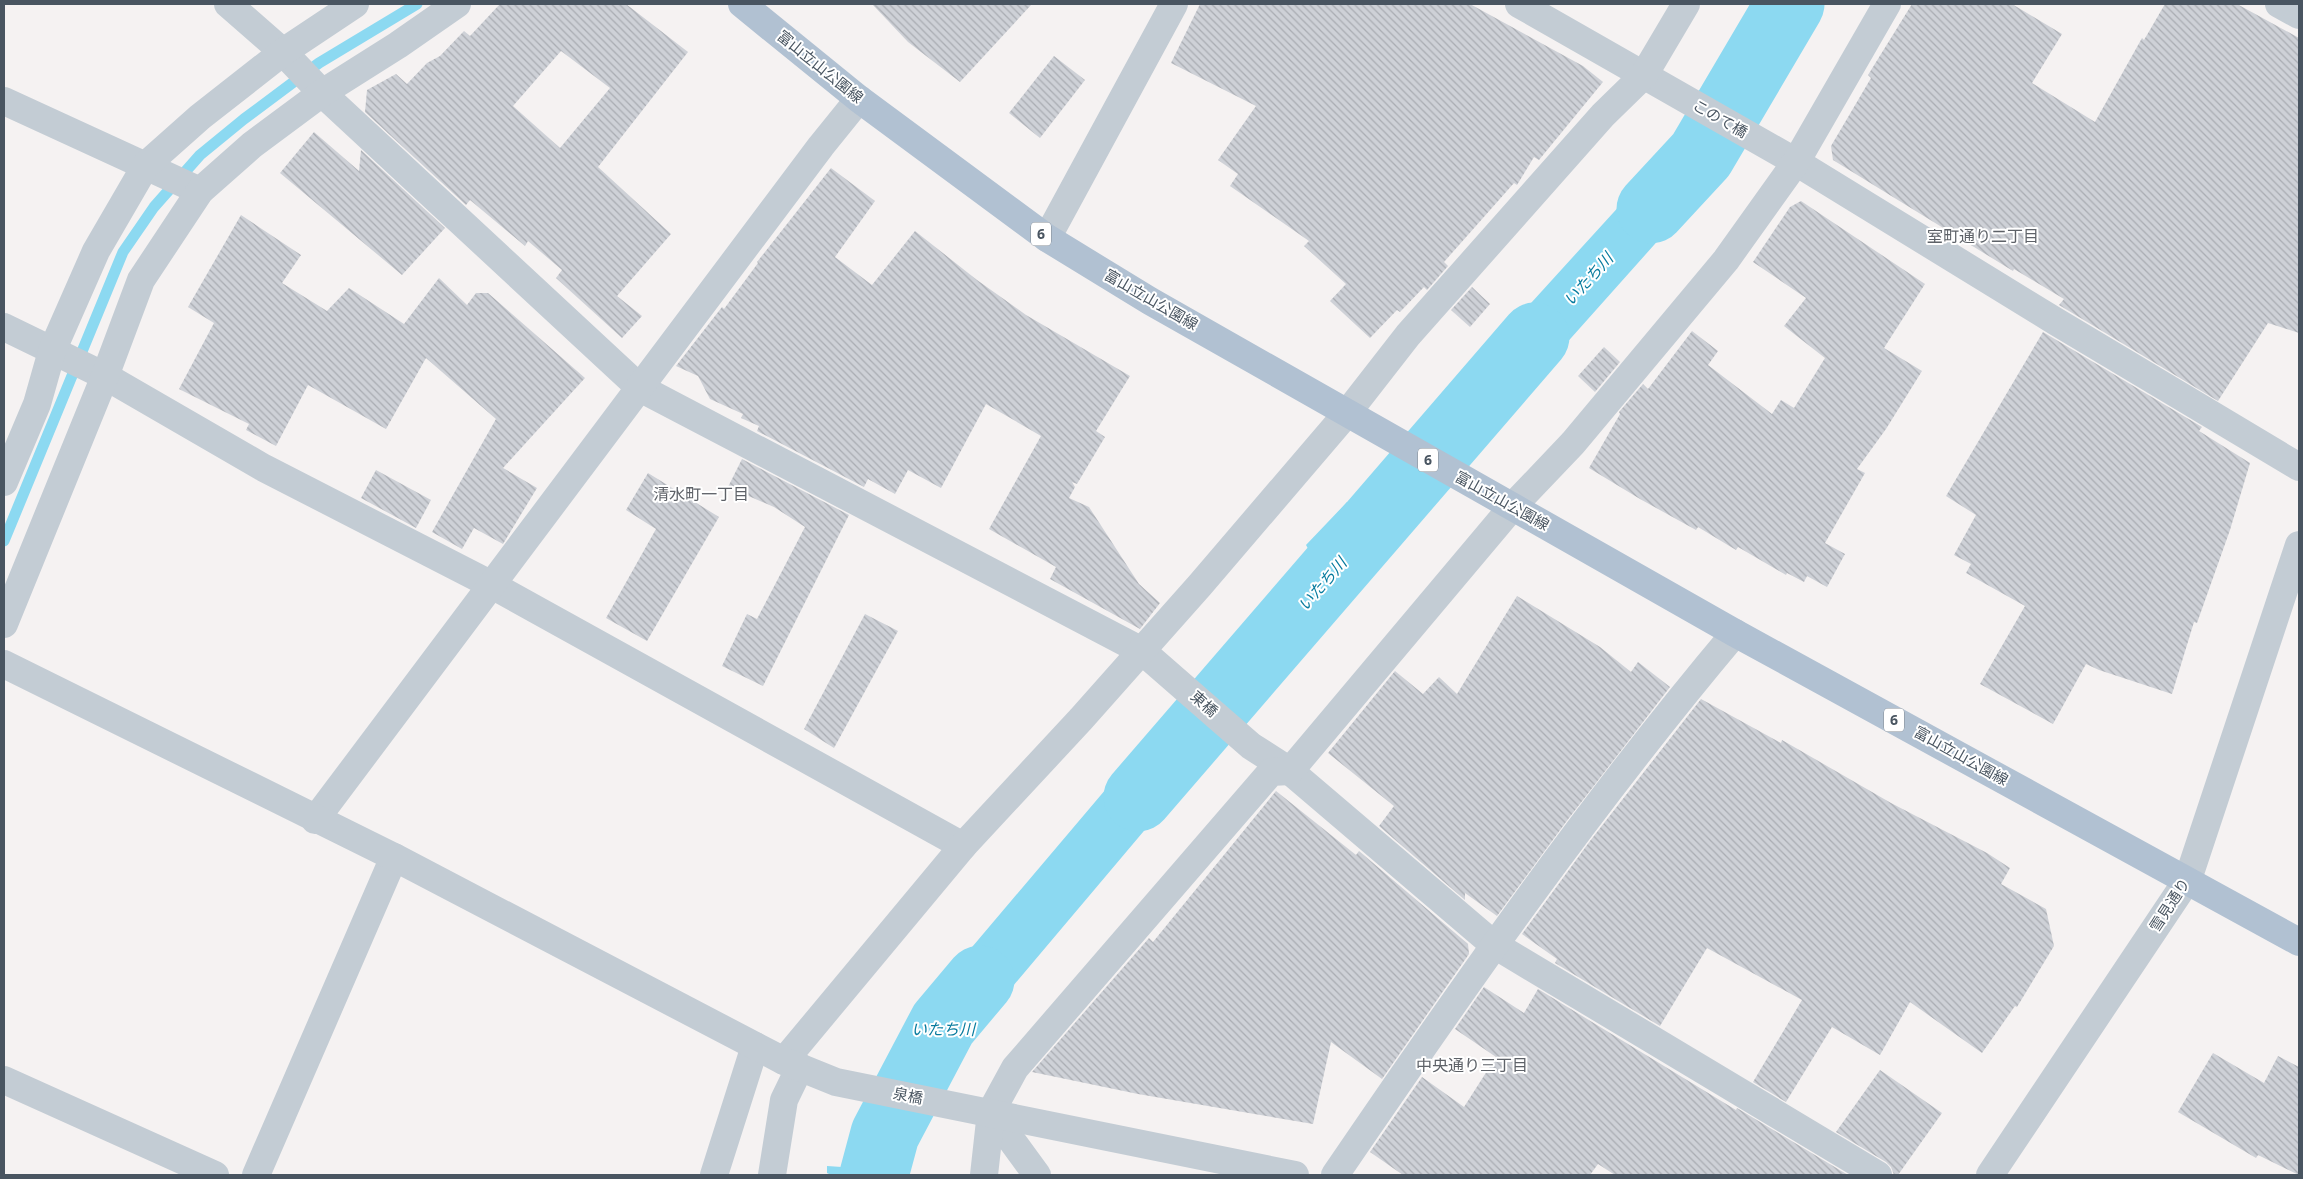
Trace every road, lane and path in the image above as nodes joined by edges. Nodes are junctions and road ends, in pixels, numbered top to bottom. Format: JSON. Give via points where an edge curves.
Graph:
{"nodes":[{"id":1,"x":228,"y":4,"type":"edge"},
{"id":2,"x":355,"y":4,"type":"edge"},
{"id":3,"x":458,"y":4,"type":"edge"},
{"id":4,"x":742,"y":4,"type":"edge"},
{"id":5,"x":1174,"y":4,"type":"edge"},
{"id":6,"x":1519,"y":4,"type":"edge"},
{"id":7,"x":1686,"y":4,"type":"edge"},
{"id":8,"x":1887,"y":4,"type":"edge"},
{"id":9,"x":2279,"y":4,"type":"edge"},
{"id":10,"x":2299,"y":15,"type":"edge"},
{"id":11,"x":283,"y":52,"type":"junction"},
{"id":12,"x":1644,"y":75,"type":"junction"},
{"id":13,"x":322,"y":93,"type":"junction"},
{"id":14,"x":859,"y":99,"type":"junction"},
{"id":15,"x":4,"y":101,"type":"edge"},
{"id":16,"x":1796,"y":162,"type":"junction"},
{"id":17,"x":146,"y":165,"type":"junction"},
{"id":18,"x":200,"y":191,"type":"junction"},
{"id":19,"x":1047,"y":238,"type":"junction"},
{"id":20,"x":4,"y":327,"type":"edge"},
{"id":21,"x":52,"y":351,"type":"junction"},
{"id":22,"x":105,"y":376,"type":"junction"},
{"id":23,"x":640,"y":388,"type":"junction"},
{"id":24,"x":1357,"y":418,"type":"junction"},
{"id":25,"x":2299,"y":467,"type":"edge"},
{"id":26,"x":4,"y":482,"type":"edge"},
{"id":27,"x":1502,"y":501,"type":"junction"},
{"id":28,"x":2299,"y":545,"type":"edge"},
{"id":29,"x":490,"y":584,"type":"junction"},
{"id":30,"x":4,"y":624,"type":"edge"},
{"id":31,"x":1734,"y":633,"type":"junction"},
{"id":32,"x":1150,"y":657,"type":"junction"},
{"id":33,"x":4,"y":664,"type":"edge"},
{"id":34,"x":1290,"y":771,"type":"junction"},
{"id":35,"x":315,"y":820,"type":"junction"},
{"id":36,"x":963,"y":846,"type":"junction"},
{"id":37,"x":394,"y":857,"type":"junction"},
{"id":38,"x":2188,"y":880,"type":"junction"},
{"id":39,"x":2299,"y":942,"type":"edge"},
{"id":40,"x":1494,"y":944,"type":"junction"},
{"id":41,"x":755,"y":1046,"type":"junction"},
{"id":42,"x":792,"y":1064,"type":"junction"},
{"id":43,"x":4,"y":1080,"type":"edge"},
{"id":44,"x":986,"y":1112,"type":"junction"},
{"id":45,"x":215,"y":1175,"type":"edge"},
{"id":46,"x":256,"y":1175,"type":"edge"},
{"id":47,"x":714,"y":1175,"type":"edge"},
{"id":48,"x":772,"y":1175,"type":"edge"},
{"id":49,"x":984,"y":1175,"type":"edge"},
{"id":50,"x":1037,"y":1175,"type":"edge"},
{"id":51,"x":1295,"y":1175,"type":"edge"},
{"id":52,"x":1335,"y":1175,"type":"edge"},
{"id":53,"x":1878,"y":1175,"type":"edge"},
{"id":54,"x":1990,"y":1175,"type":"edge"}],
"edges":[{"from":1,"to":11,"type":"street","name":"東橋"},
{"from":2,"to":11,"type":"street"},
{"from":3,"to":13,"type":"street"},
{"from":4,"to":14,"type":"main road","name":"富山立山公園線","number":"6"},
{"from":5,"to":19,"type":"street"},
{"from":6,"to":12,"type":"street","name":"このて橋"},
{"from":7,"to":12,"type":"street"},
{"from":8,"to":16,"type":"street"},
{"from":9,"to":10,"type":"street"},
{"from":11,"to":13,"type":"street","name":"東橋"},
{"from":11,"to":17,"type":"street","via":[[200,117]]},
{"from":12,"to":16,"type":"street","name":"このて橋"},
{"from":12,"to":24,"type":"street","via":[[1603,115],[1408,335]]},
{"from":13,"to":18,"type":"street","via":[[252,145]]},
{"from":13,"to":23,"type":"street","name":"東橋"},
{"from":14,"to":19,"type":"main road","name":"富山立山公園線","number":"6"},
{"from":14,"to":23,"type":"street"},
{"from":15,"to":17,"type":"street"},
{"from":16,"to":25,"type":"street","name":"このて橋"},
{"from":16,"to":27,"type":"street","via":[[1726,260],[1573,443]]},
{"from":17,"to":18,"type":"street"},
{"from":17,"to":21,"type":"street","via":[[96,251]]},
{"from":18,"to":22,"type":"street","via":[[141,280]]},
{"from":19,"to":24,"type":"main road","name":"富山立山公園線","number":"6","via":[[1150,302]]},
{"from":20,"to":21,"type":"street"},
{"from":21,"to":22,"type":"street"},
{"from":21,"to":26,"type":"street","via":[[37,404]]},
{"from":22,"to":29,"type":"street","via":[[264,468]]},
{"from":22,"to":30,"type":"street"},
{"from":23,"to":29,"type":"street"},
{"from":23,"to":32,"type":"street","name":"東橋"},
{"from":24,"to":27,"type":"main road","name":"富山立山公園線","number":"6"},
{"from":24,"to":32,"type":"street"},
{"from":27,"to":31,"type":"main road","name":"富山立山公園線","number":"6"},
{"from":27,"to":34,"type":"street"},
{"from":28,"to":38,"type":"street","name":"雪見通り"},
{"from":29,"to":35,"type":"street"},
{"from":29,"to":36,"type":"street"},
{"from":31,"to":38,"type":"main road","name":"富山立山公園線","number":"6"},
{"from":31,"to":40,"type":"street","via":[[1618,779]]},
{"from":32,"to":34,"type":"street","name":"東橋","via":[[1251,746]]},
{"from":32,"to":36,"type":"street"},
{"from":33,"to":35,"type":"street","name":"泉橋"},
{"from":34,"to":40,"type":"street","name":"東橋"},
{"from":34,"to":44,"type":"street","via":[[1271,772],[1015,1068]]},
{"from":35,"to":37,"type":"street","name":"泉橋"},
{"from":36,"to":42,"type":"street"},
{"from":37,"to":41,"type":"street","name":"泉橋"},
{"from":37,"to":46,"type":"street"},
{"from":38,"to":39,"type":"main road","name":"富山立山公園線","number":"6"},
{"from":38,"to":54,"type":"street","name":"雪見通り"},
{"from":40,"to":52,"type":"street"},
{"from":40,"to":53,"type":"street","name":"東橋"},
{"from":41,"to":42,"type":"street","name":"泉橋"},
{"from":41,"to":47,"type":"street"},
{"from":42,"to":44,"type":"street","name":"泉橋","via":[[836,1082]]},
{"from":42,"to":48,"type":"street"},
{"from":43,"to":45,"type":"street"},
{"from":44,"to":49,"type":"street"},
{"from":44,"to":50,"type":"street"},
{"from":44,"to":51,"type":"street","name":"泉橋"}]}
